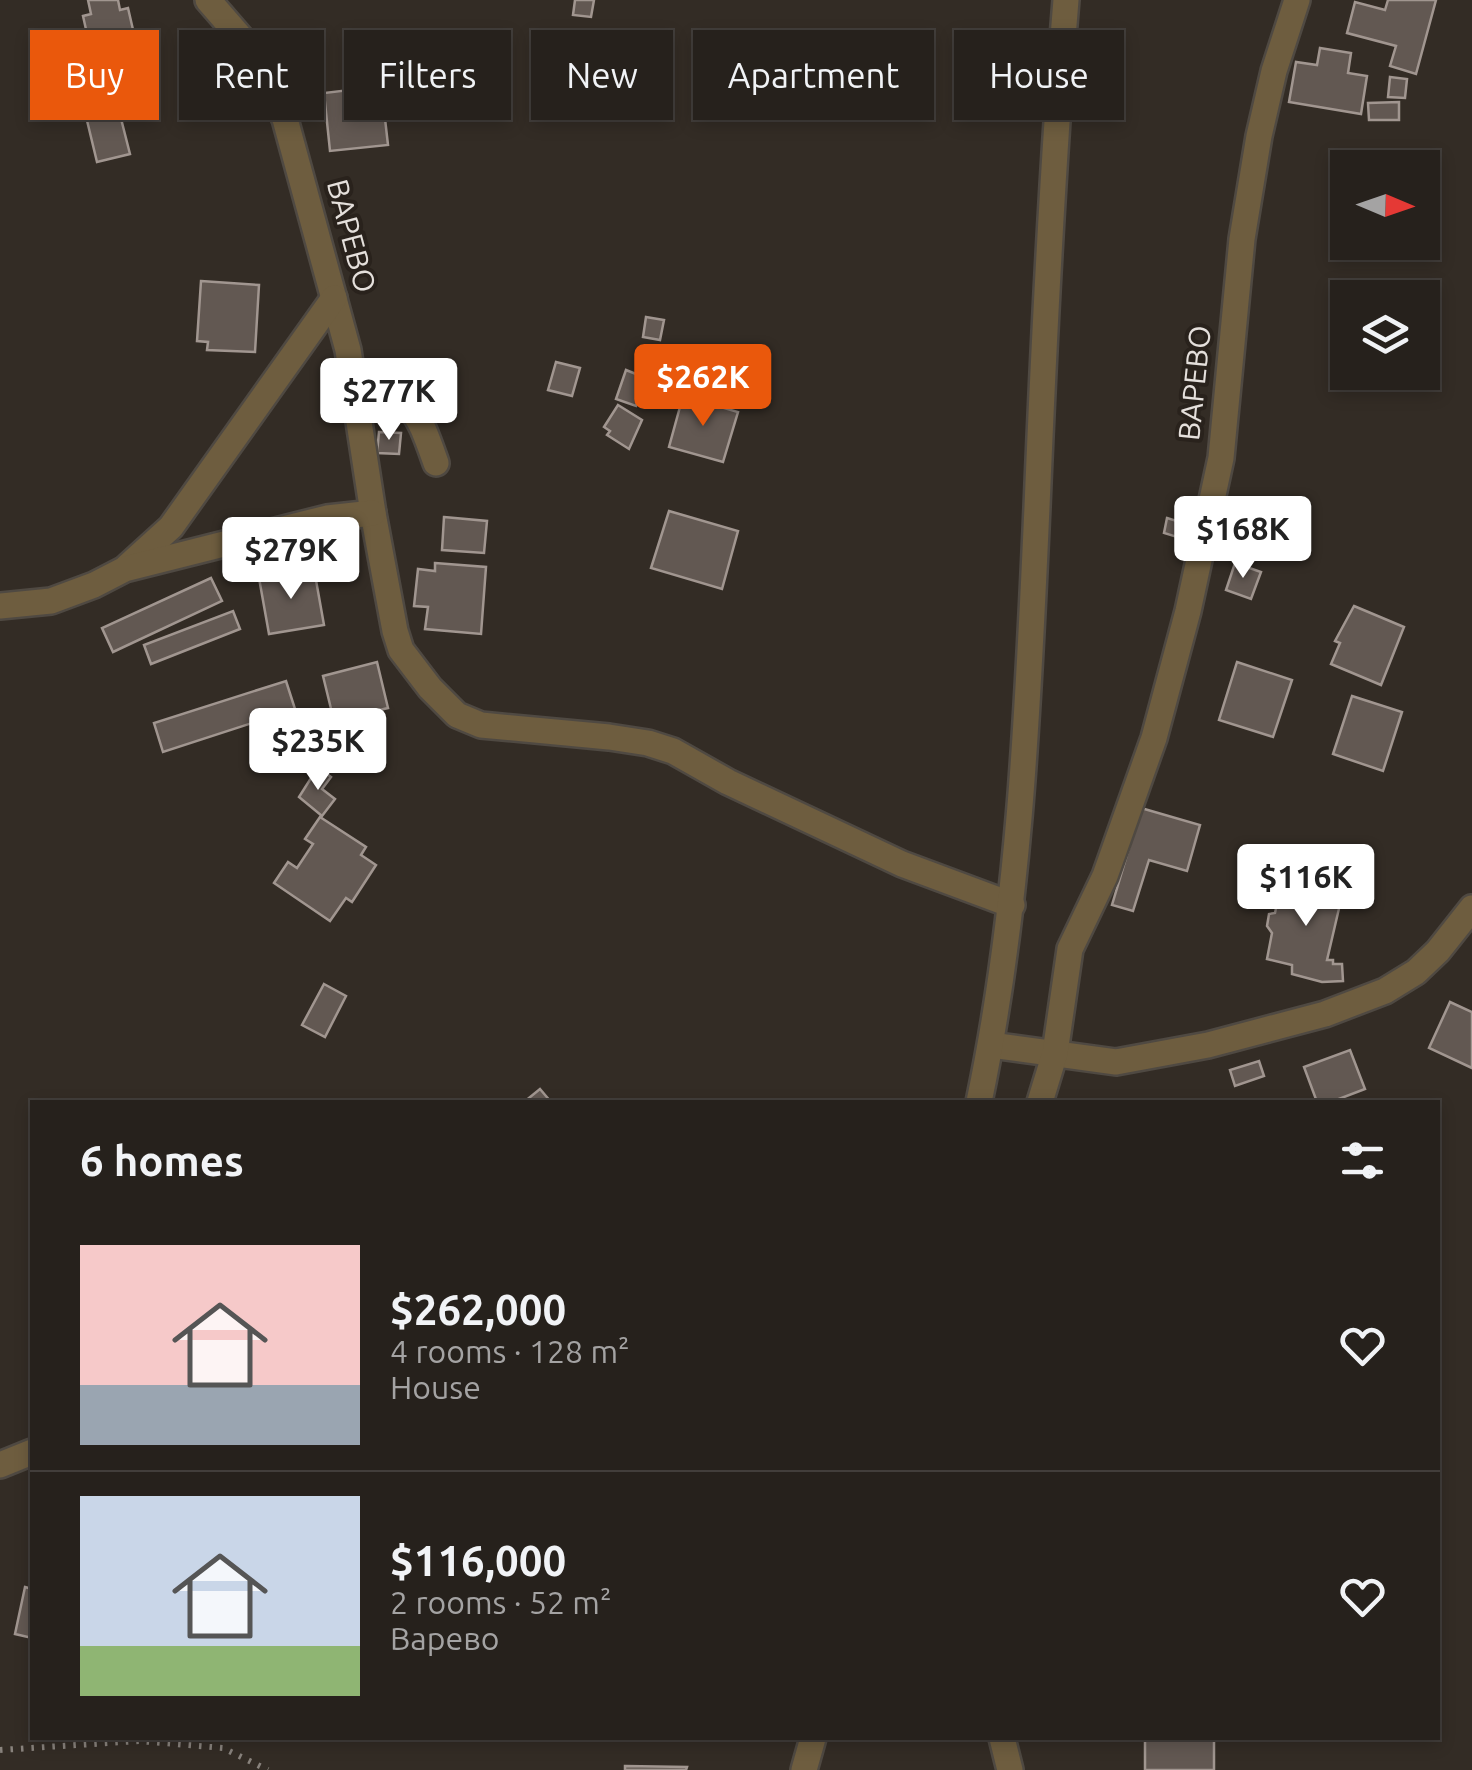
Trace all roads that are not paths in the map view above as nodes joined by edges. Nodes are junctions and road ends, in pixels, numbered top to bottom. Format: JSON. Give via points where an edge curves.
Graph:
{"nodes":[{"id":1,"x":208,"y":0,"type":"edge"},
{"id":2,"x":1066,"y":0,"type":"edge"},
{"id":3,"x":1297,"y":0,"type":"edge"},
{"id":4,"x":334,"y":298,"type":"junction"},
{"id":5,"x":355,"y":387,"type":"junction"},
{"id":6,"x":436,"y":463,"type":"dead end"},
{"id":7,"x":372,"y":513,"type":"junction"},
{"id":8,"x":125,"y":568,"type":"junction"},
{"id":9,"x":0,"y":606,"type":"edge"},
{"id":10,"x":1012,"y":905,"type":"junction"},
{"id":11,"x":1472,"y":908,"type":"edge"},
{"id":12,"x":992,"y":1045,"type":"junction"},
{"id":13,"x":1054,"y":1053,"type":"junction"},
{"id":14,"x":980,"y":1100,"type":"edge"},
{"id":15,"x":1041,"y":1100,"type":"edge"},
{"id":16,"x":30,"y":1453,"type":"edge"},
{"id":17,"x":0,"y":1465,"type":"edge"},
{"id":18,"x":812,"y":1740,"type":"edge"},
{"id":19,"x":1002,"y":1740,"type":"edge"},
{"id":20,"x":804,"y":1770,"type":"edge"},
{"id":21,"x":1010,"y":1770,"type":"edge"}],
"edges":[{"from":1,"to":4,"type":"street","name":"ВАРЕВО","via":[[254,52],[275,93]]},
{"from":2,"to":10,"type":"street"},
{"from":3,"to":13,"type":"street","name":"ВАРЕВО","via":[[1259,136],[1221,458],[1188,611],[1154,738],[1105,876],[1070,949]]},
{"from":4,"to":5,"type":"street","name":"ВАРЕВО"},
{"from":4,"to":8,"type":"street","via":[[171,527]]},
{"from":5,"to":6,"type":"street","via":[[386,392],[418,413]]},
{"from":5,"to":7,"type":"street","name":"ВАРЕВО"},
{"from":7,"to":8,"type":"street"},
{"from":7,"to":10,"type":"street","name":"ВАРЕВО","via":[[401,650],[456,715],[484,725],[609,737],[673,751],[902,864]]},
{"from":8,"to":9,"type":"street","via":[[51,600]]},
{"from":10,"to":12,"type":"street"},
{"from":11,"to":13,"type":"street","via":[[1416,972],[1340,1010],[1116,1062]]},
{"from":12,"to":13,"type":"street"},
{"from":12,"to":14,"type":"street"},
{"from":13,"to":15,"type":"street","name":"ВАРЕВО"},
{"from":16,"to":17,"type":"street"},
{"from":18,"to":20,"type":"street"},
{"from":19,"to":21,"type":"street"}]}
